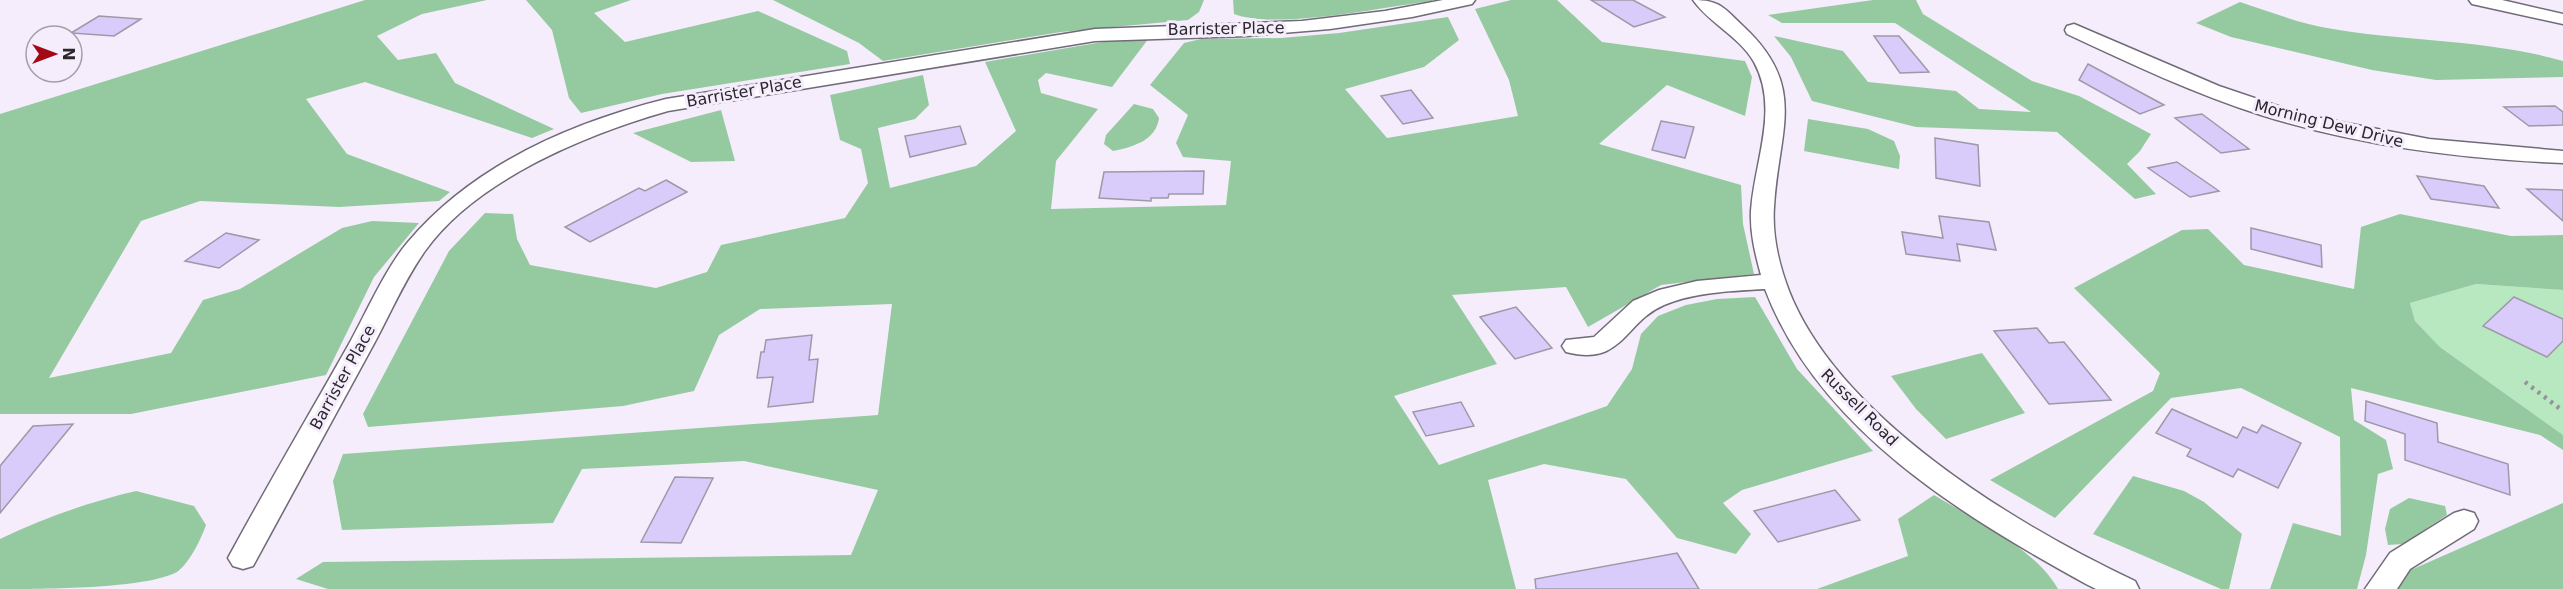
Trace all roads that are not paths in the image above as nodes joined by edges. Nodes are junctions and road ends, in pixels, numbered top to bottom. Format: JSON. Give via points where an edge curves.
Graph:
{"nodes":[{"id":1,"x":1466,"y":0,"type":"edge"},
{"id":2,"x":1702,"y":0,"type":"edge"},
{"id":3,"x":2478,"y":0,"type":"edge"},
{"id":4,"x":2563,"y":18,"type":"edge"},
{"id":5,"x":2074,"y":30,"type":"dead end"},
{"id":6,"x":2563,"y":157,"type":"edge"},
{"id":7,"x":1773,"y":281,"type":"junction"},
{"id":8,"x":1575,"y":346,"type":"dead end"},
{"id":9,"x":2464,"y":521,"type":"dead end"},
{"id":10,"x":243,"y":558,"type":"dead end"},
{"id":11,"x":2116,"y":587,"type":"edge"},
{"id":12,"x":2380,"y":589,"type":"edge"}],
"edges":[{"from":1,"to":10,"type":"street","name":"Barrister Place","via":[[1389,16],[1309,26],[1095,35],[666,105],[569,137],[466,197],[415,248]]},
{"from":2,"to":7,"type":"street","name":"Russell Road","via":[[1751,44],[1772,80],[1776,107],[1761,207],[1763,240]]},
{"from":3,"to":4,"type":"street"},
{"from":5,"to":6,"type":"street","name":"Morning Dew Drive","via":[[2200,86],[2297,119],[2407,143]]},
{"from":7,"to":8,"type":"street","via":[[1727,284],[1655,299],[1638,309],[1612,340],[1600,346]]},
{"from":7,"to":11,"type":"street","name":"Russell Road","via":[[1799,338],[1819,366],[1881,432],[1978,505]]},
{"from":9,"to":12,"type":"street","via":[[2400,561]]}]}
